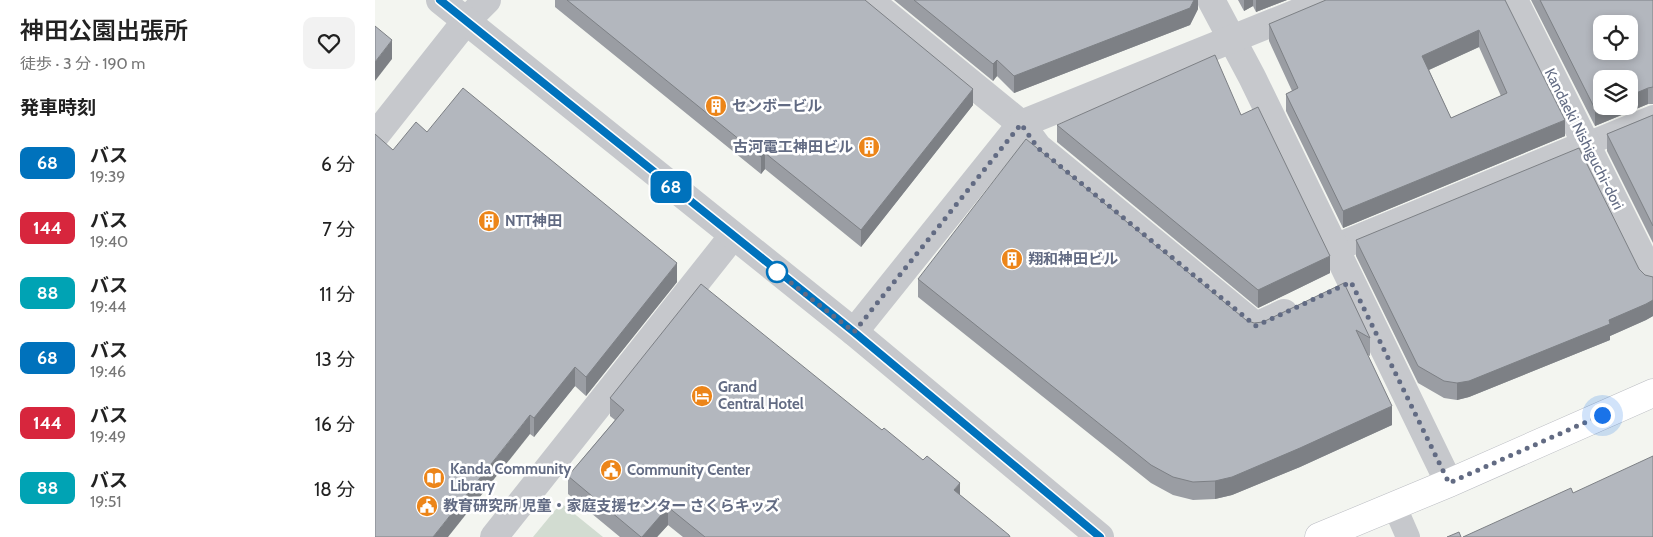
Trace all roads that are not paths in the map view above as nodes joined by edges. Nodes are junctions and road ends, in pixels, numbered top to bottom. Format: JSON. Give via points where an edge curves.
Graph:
{"nodes":[{"id":1,"x":440,"y":0,"type":"edge"},
{"id":2,"x":487,"y":0,"type":"edge"},
{"id":3,"x":869,"y":0,"type":"edge"},
{"id":4,"x":1211,"y":0,"type":"edge"},
{"id":5,"x":1329,"y":0,"type":"edge"},
{"id":6,"x":1514,"y":0,"type":"edge"},
{"id":7,"x":466,"y":21,"type":"junction"},
{"id":8,"x":1233,"y":40,"type":"junction"},
{"id":9,"x":1653,"y":117,"type":"edge"},
{"id":10,"x":1021,"y":124,"type":"junction"},
{"id":11,"x":375,"y":136,"type":"edge"},
{"id":12,"x":1587,"y":144,"type":"junction"},
{"id":13,"x":732,"y":236,"type":"junction"},
{"id":14,"x":1335,"y":248,"type":"junction"},
{"id":15,"x":1653,"y":278,"type":"edge"},
{"id":16,"x":1351,"y":282,"type":"junction"},
{"id":17,"x":854,"y":332,"type":"junction"},
{"id":18,"x":1653,"y":393,"type":"edge"},
{"id":19,"x":1449,"y":483,"type":"junction"},
{"id":20,"x":1394,"y":505,"type":"junction"},
{"id":21,"x":494,"y":537,"type":"edge"},
{"id":22,"x":1100,"y":537,"type":"edge"},
{"id":23,"x":1319,"y":537,"type":"edge"},
{"id":24,"x":1408,"y":537,"type":"edge"}],
"edges":[{"from":1,"to":7,"type":"street"},
{"from":2,"to":7,"type":"street"},
{"from":3,"to":10,"type":"street"},
{"from":4,"to":8,"type":"street"},
{"from":5,"to":8,"type":"street"},
{"from":6,"to":12,"type":"street","name":"Kandaeki Nishiguchi-dori"},
{"from":7,"to":11,"type":"street"},
{"from":7,"to":13,"type":"street"},
{"from":8,"to":10,"type":"street"},
{"from":8,"to":14,"type":"street"},
{"from":9,"to":12,"type":"lane"},
{"from":10,"to":16,"type":"street","via":[[1038,148],[1256,326]]},
{"from":10,"to":17,"type":"street"},
{"from":12,"to":14,"type":"street"},
{"from":12,"to":15,"type":"street","name":"Kandaeki Nishiguchi-dori"},
{"from":13,"to":17,"type":"street"},
{"from":13,"to":21,"type":"street"},
{"from":14,"to":16,"type":"street"},
{"from":16,"to":19,"type":"street"},
{"from":17,"to":22,"type":"street"},
{"from":18,"to":19,"type":"main road"},
{"from":19,"to":20,"type":"main road"},
{"from":20,"to":23,"type":"main road"},
{"from":20,"to":24,"type":"lane"}]}
